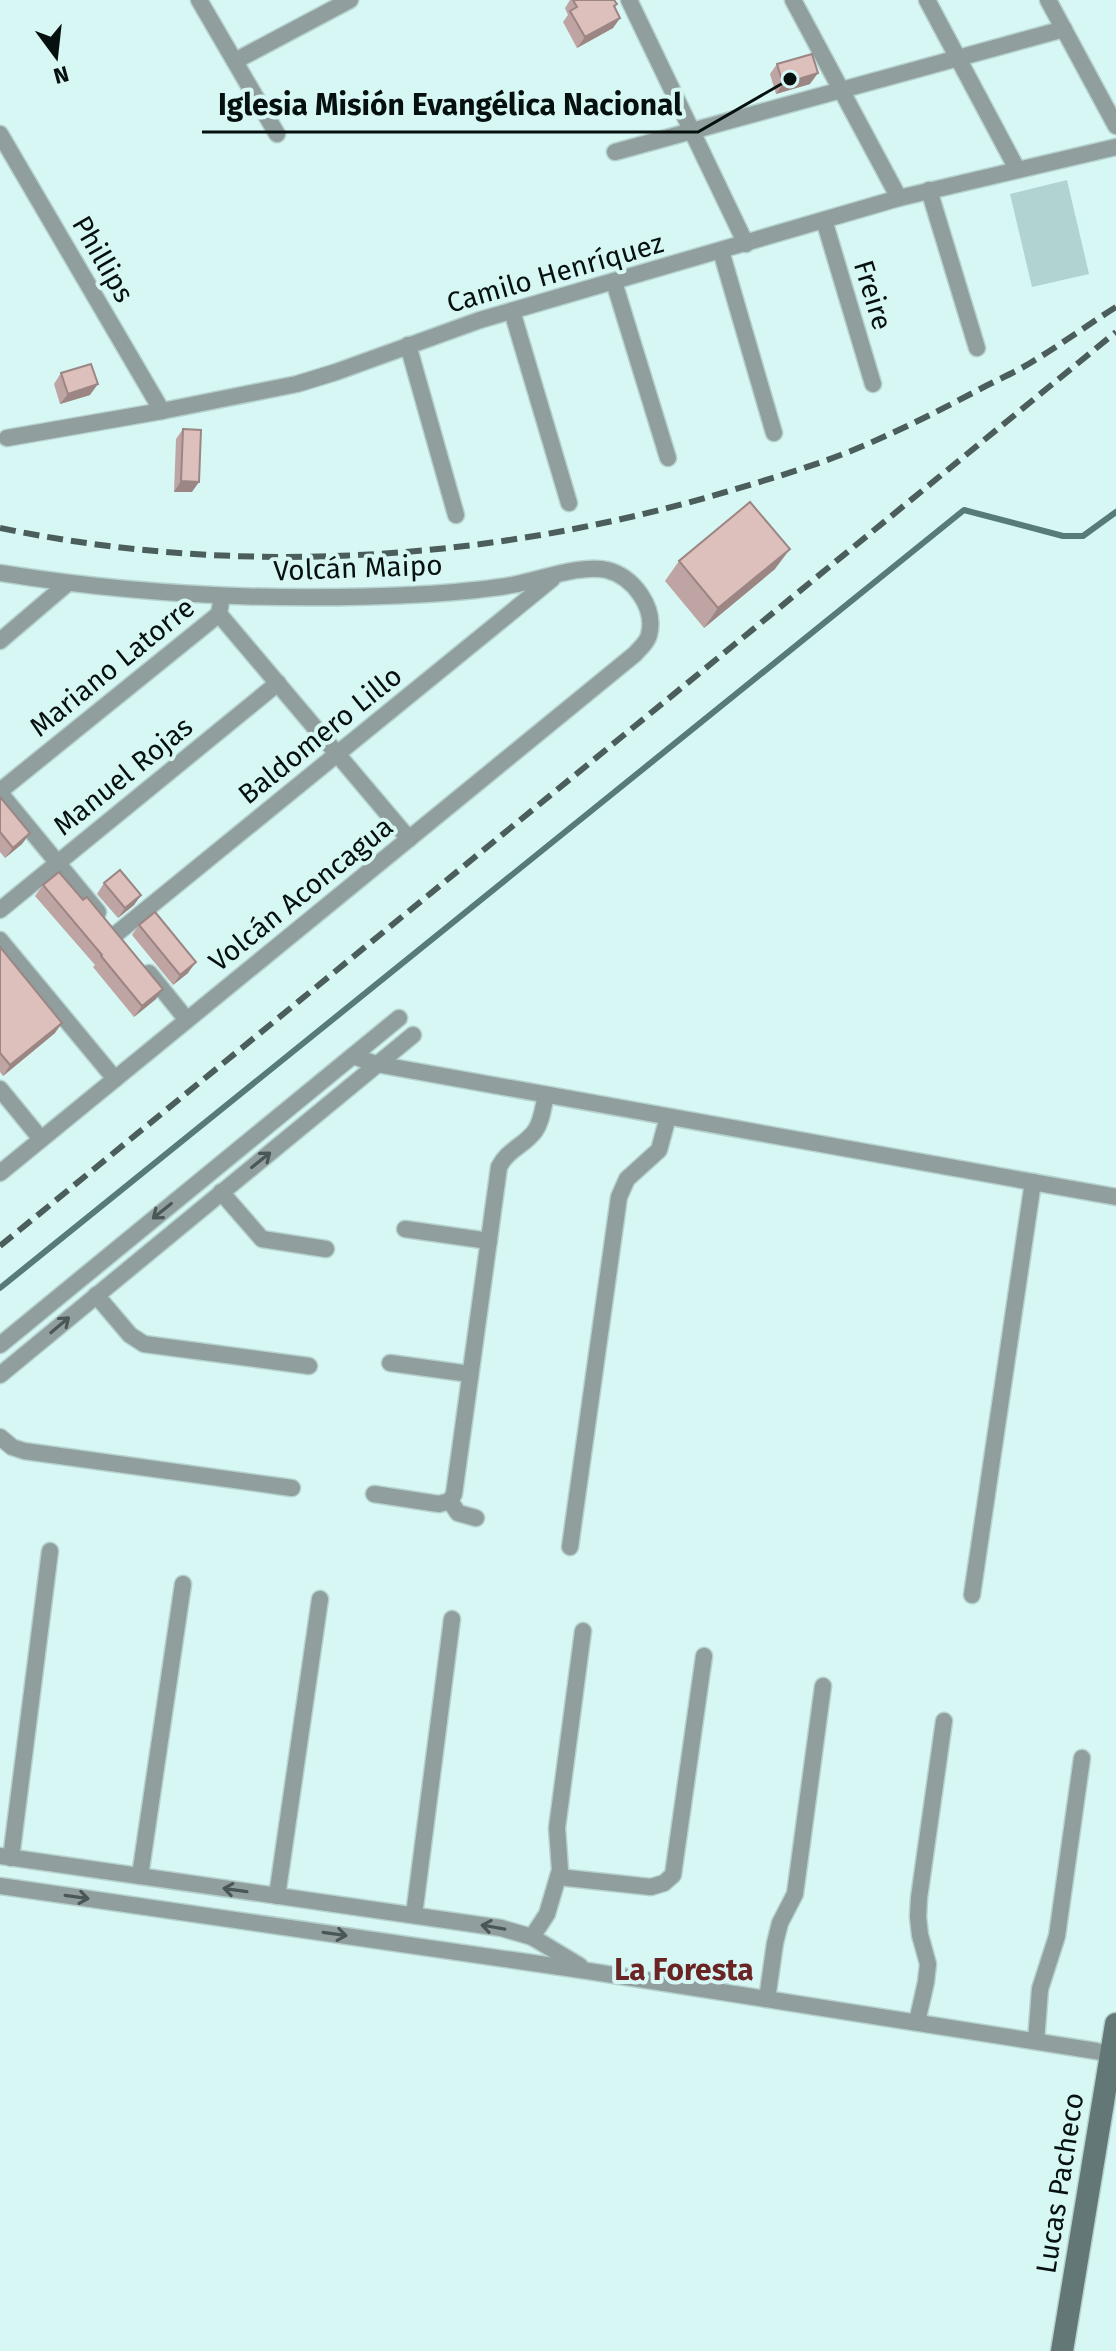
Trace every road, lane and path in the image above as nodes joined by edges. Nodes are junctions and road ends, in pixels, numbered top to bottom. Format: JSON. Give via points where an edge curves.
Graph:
{"nodes":[{"id":1,"x":199,"y":0,"type":"edge"},
{"id":2,"x":350,"y":0,"type":"edge"},
{"id":3,"x":629,"y":0,"type":"edge"},
{"id":4,"x":793,"y":0,"type":"edge"},
{"id":5,"x":927,"y":0,"type":"edge"},
{"id":6,"x":1048,"y":0,"type":"edge"},
{"id":7,"x":1064,"y":29,"type":"junction"},
{"id":8,"x":958,"y":57,"type":"junction"},
{"id":9,"x":235,"y":61,"type":"junction"},
{"id":10,"x":842,"y":89,"type":"junction"},
{"id":11,"x":1116,"y":126,"type":"edge"},
{"id":12,"x":692,"y":131,"type":"junction"},
{"id":13,"x":0,"y":134,"type":"edge"},
{"id":14,"x":277,"y":134,"type":"dead end"},
{"id":15,"x":1116,"y":147,"type":"edge"},
{"id":16,"x":615,"y":152,"type":"dead end"},
{"id":17,"x":1017,"y":169,"type":"junction"},
{"id":18,"x":929,"y":190,"type":"junction"},
{"id":19,"x":899,"y":198,"type":"junction"},
{"id":20,"x":824,"y":220,"type":"junction"},
{"id":21,"x":746,"y":244,"type":"junction"},
{"id":22,"x":721,"y":251,"type":"junction"},
{"id":23,"x":614,"y":282,"type":"junction"},
{"id":24,"x":512,"y":311,"type":"junction"},
{"id":25,"x":408,"y":345,"type":"junction"},
{"id":26,"x":977,"y":348,"type":"dead end"},
{"id":27,"x":873,"y":384,"type":"dead end"},
{"id":28,"x":162,"y":411,"type":"junction"},
{"id":29,"x":774,"y":433,"type":"dead end"},
{"id":30,"x":7,"y":438,"type":"dead end"},
{"id":31,"x":668,"y":458,"type":"dead end"},
{"id":32,"x":569,"y":503,"type":"dead end"},
{"id":33,"x":456,"y":515,"type":"dead end"},
{"id":34,"x":0,"y":573,"type":"edge"},
{"id":35,"x":556,"y":576,"type":"junction"},
{"id":36,"x":68,"y":583,"type":"junction"},
{"id":37,"x":222,"y":596,"type":"junction"},
{"id":38,"x":219,"y":614,"type":"junction"},
{"id":39,"x":0,"y":641,"type":"edge"},
{"id":40,"x":635,"y":654,"type":"joint"},
{"id":41,"x":278,"y":683,"type":"junction"},
{"id":42,"x":338,"y":754,"type":"junction"},
{"id":43,"x":0,"y":792,"type":"edge"},
{"id":44,"x":409,"y":839,"type":"junction"},
{"id":45,"x":58,"y":863,"type":"junction"},
{"id":46,"x":0,"y":910,"type":"edge"},
{"id":47,"x":0,"y":940,"type":"edge"},
{"id":48,"x":126,"y":946,"type":"junction"},
{"id":49,"x":399,"y":1018,"type":"dead end"},
{"id":50,"x":187,"y":1020,"type":"junction"},
{"id":51,"x":413,"y":1035,"type":"dead end"},
{"id":52,"x":353,"y":1056,"type":"junction"},
{"id":53,"x":376,"y":1064,"type":"junction"},
{"id":54,"x":115,"y":1079,"type":"junction"},
{"id":55,"x":0,"y":1089,"type":"edge"},
{"id":56,"x":546,"y":1095,"type":"junction"},
{"id":57,"x":668,"y":1117,"type":"junction"},
{"id":58,"x":41,"y":1139,"type":"junction"},
{"id":59,"x":0,"y":1173,"type":"edge"},
{"id":60,"x":1033,"y":1182,"type":"junction"},
{"id":61,"x":221,"y":1192,"type":"junction"},
{"id":62,"x":1116,"y":1197,"type":"edge"},
{"id":63,"x":405,"y":1229,"type":"dead end"},
{"id":64,"x":489,"y":1241,"type":"junction"},
{"id":65,"x":326,"y":1249,"type":"dead end"},
{"id":66,"x":96,"y":1295,"type":"junction"},
{"id":67,"x":0,"y":1345,"type":"edge"},
{"id":68,"x":390,"y":1363,"type":"dead end"},
{"id":69,"x":309,"y":1366,"type":"dead end"},
{"id":70,"x":470,"y":1374,"type":"junction"},
{"id":71,"x":0,"y":1375,"type":"edge"},
{"id":72,"x":0,"y":1437,"type":"edge"},
{"id":73,"x":292,"y":1488,"type":"dead end"},
{"id":74,"x":374,"y":1494,"type":"dead end"},
{"id":75,"x":450,"y":1501,"type":"junction"},
{"id":76,"x":476,"y":1518,"type":"dead end"},
{"id":77,"x":570,"y":1547,"type":"dead end"},
{"id":78,"x":50,"y":1551,"type":"dead end"},
{"id":79,"x":183,"y":1584,"type":"dead end"},
{"id":80,"x":972,"y":1595,"type":"dead end"},
{"id":81,"x":320,"y":1599,"type":"dead end"},
{"id":82,"x":452,"y":1619,"type":"dead end"},
{"id":83,"x":583,"y":1631,"type":"dead end"},
{"id":84,"x":704,"y":1656,"type":"dead end"},
{"id":85,"x":823,"y":1686,"type":"dead end"},
{"id":86,"x":944,"y":1721,"type":"dead end"},
{"id":87,"x":1082,"y":1758,"type":"dead end"},
{"id":88,"x":6,"y":1857,"type":"edge"},
{"id":89,"x":140,"y":1876,"type":"junction"},
{"id":90,"x":558,"y":1877,"type":"junction"},
{"id":91,"x":0,"y":1886,"type":"edge"},
{"id":92,"x":277,"y":1896,"type":"junction"},
{"id":93,"x":414,"y":1915,"type":"junction"},
{"id":94,"x":532,"y":1937,"type":"junction"},
{"id":95,"x":588,"y":1971,"type":"junction"},
{"id":96,"x":767,"y":1999,"type":"junction"},
{"id":97,"x":917,"y":2022,"type":"junction"},
{"id":98,"x":1116,"y":2024,"type":"edge"},
{"id":99,"x":1036,"y":2041,"type":"junction"},
{"id":100,"x":1114,"y":2055,"type":"edge"},
{"id":101,"x":1062,"y":2351,"type":"edge"}],
"edges":[{"from":1,"to":9,"type":"street"},
{"from":2,"to":9,"type":"street"},
{"from":3,"to":12,"type":"street"},
{"from":4,"to":10,"type":"street"},
{"from":5,"to":8,"type":"street"},
{"from":6,"to":7,"type":"street"},
{"from":7,"to":8,"type":"street"},
{"from":7,"to":11,"type":"street"},
{"from":8,"to":10,"type":"street"},
{"from":8,"to":17,"type":"street"},
{"from":9,"to":14,"type":"street"},
{"from":10,"to":12,"type":"street"},
{"from":10,"to":19,"type":"street"},
{"from":12,"to":16,"type":"street"},
{"from":12,"to":21,"type":"street"},
{"from":13,"to":28,"type":"street","name":"Phillips"},
{"from":15,"to":17,"type":"street","name":"Camilo Henríquez"},
{"from":17,"to":18,"type":"street","name":"Camilo Henríquez"},
{"from":18,"to":19,"type":"street","name":"Camilo Henríquez"},
{"from":18,"to":26,"type":"street"},
{"from":19,"to":20,"type":"street","name":"Camilo Henríquez"},
{"from":20,"to":21,"type":"street","name":"Camilo Henríquez"},
{"from":20,"to":27,"type":"street","name":"Freire"},
{"from":21,"to":22,"type":"street","name":"Camilo Henríquez"},
{"from":22,"to":23,"type":"street","name":"Camilo Henríquez"},
{"from":22,"to":29,"type":"street"},
{"from":23,"to":24,"type":"street","name":"Camilo Henríquez"},
{"from":23,"to":31,"type":"street"},
{"from":24,"to":25,"type":"street","name":"Camilo Henríquez"},
{"from":24,"to":32,"type":"street"},
{"from":25,"to":28,"type":"street","name":"Camilo Henríquez","via":[[297,384]]},
{"from":25,"to":33,"type":"street"},
{"from":28,"to":30,"type":"street","name":"Camilo Henríquez"},
{"from":34,"to":36,"type":"street","name":"Volcán Maipo"},
{"from":35,"to":37,"type":"street","name":"Volcán Maipo","via":[[444,593]]},
{"from":35,"to":40,"type":"street","name":"Volcán Maipo","via":[[597,569],[627,580],[645,603],[650,620],[646,641]]},
{"from":35,"to":42,"type":"street","name":"Baldomero Lillo"},
{"from":36,"to":37,"type":"street","name":"Volcán Maipo"},
{"from":36,"to":39,"type":"street"},
{"from":37,"to":38,"type":"street"},
{"from":38,"to":41,"type":"street"},
{"from":38,"to":43,"type":"street","name":"Mariano Latorre"},
{"from":40,"to":44,"type":"street","name":"Volcán Aconcagua"},
{"from":41,"to":42,"type":"street"},
{"from":41,"to":45,"type":"street","name":"Manuel Rojas"},
{"from":42,"to":44,"type":"street"},
{"from":42,"to":48,"type":"street","name":"Baldomero Lillo"},
{"from":43,"to":45,"type":"street"},
{"from":44,"to":50,"type":"street","name":"Volcán Aconcagua"},
{"from":45,"to":46,"type":"street","name":"Manuel Rojas"},
{"from":45,"to":48,"type":"street"},
{"from":47,"to":54,"type":"street"},
{"from":48,"to":50,"type":"street"},
{"from":49,"to":52,"type":"street"},
{"from":50,"to":54,"type":"street","name":"Volcán Aconcagua"},
{"from":51,"to":53,"type":"street"},
{"from":52,"to":53,"type":"street"},
{"from":52,"to":67,"type":"street","one_way":true},
{"from":53,"to":56,"type":"street"},
{"from":61,"to":53,"type":"street","one_way":true},
{"from":54,"to":58,"type":"street","name":"Volcán Aconcagua"},
{"from":55,"to":58,"type":"street"},
{"from":56,"to":57,"type":"street"},
{"from":56,"to":64,"type":"street","via":[[537,1128],[499,1167]]},
{"from":57,"to":60,"type":"street"},
{"from":57,"to":77,"type":"street","via":[[659,1150],[627,1179],[619,1197]]},
{"from":58,"to":59,"type":"street","name":"Volcán Aconcagua"},
{"from":60,"to":62,"type":"street"},
{"from":60,"to":80,"type":"street"},
{"from":61,"to":65,"type":"street","via":[[262,1239]]},
{"from":61,"to":66,"type":"street"},
{"from":63,"to":64,"type":"street"},
{"from":64,"to":70,"type":"street"},
{"from":66,"to":69,"type":"street","via":[[144,1344]]},
{"from":71,"to":66,"type":"street","one_way":true},
{"from":68,"to":70,"type":"street"},
{"from":70,"to":75,"type":"street"},
{"from":72,"to":73,"type":"street","via":[[24,1451]]},
{"from":74,"to":75,"type":"street"},
{"from":75,"to":76,"type":"street","via":[[458,1513]]},
{"from":78,"to":88,"type":"street"},
{"from":79,"to":89,"type":"street"},
{"from":81,"to":92,"type":"street"},
{"from":82,"to":93,"type":"street"},
{"from":83,"to":90,"type":"street","via":[[557,1828]]},
{"from":84,"to":90,"type":"street","via":[[673,1875],[651,1887]]},
{"from":85,"to":96,"type":"street","via":[[795,1894],[780,1923]]},
{"from":86,"to":97,"type":"street","via":[[919,1898],[920,1935],[928,1964]]},
{"from":87,"to":99,"type":"street","via":[[1057,1936],[1040,1989]]},
{"from":88,"to":89,"type":"street"},
{"from":92,"to":89,"type":"street","one_way":true},
{"from":90,"to":94,"type":"street","via":[[547,1914]]},
{"from":91,"to":95,"type":"street","one_way":true},
{"from":92,"to":93,"type":"street"},
{"from":94,"to":93,"type":"street","one_way":true},
{"from":94,"to":95,"type":"street"},
{"from":95,"to":96,"type":"street"},
{"from":96,"to":97,"type":"street"},
{"from":97,"to":99,"type":"street"},
{"from":98,"to":100,"type":"main road","name":"Lucas Pacheco"},
{"from":99,"to":100,"type":"street"},
{"from":100,"to":101,"type":"main road","name":"Lucas Pacheco"}]}
